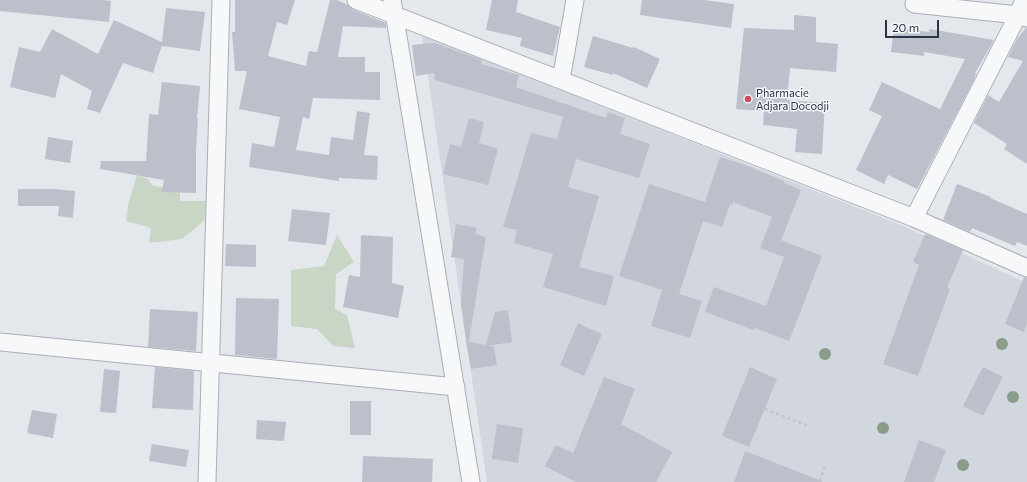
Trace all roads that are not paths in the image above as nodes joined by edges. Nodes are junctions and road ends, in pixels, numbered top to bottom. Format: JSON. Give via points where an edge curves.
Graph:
{"nodes":[{"id":1,"x":221,"y":0,"type":"edge"},
{"id":2,"x":356,"y":0,"type":"edge"},
{"id":3,"x":575,"y":0,"type":"edge"},
{"id":4,"x":914,"y":4,"type":"dead end"},
{"id":5,"x":393,"y":7,"type":"edge"},
{"id":6,"x":1023,"y":11,"type":"edge"},
{"id":7,"x":561,"y":80,"type":"junction"},
{"id":8,"x":914,"y":218,"type":"junction"},
{"id":9,"x":1027,"y":268,"type":"edge"},
{"id":10,"x":0,"y":342,"type":"edge"},
{"id":11,"x":211,"y":363,"type":"junction"},
{"id":12,"x":456,"y":387,"type":"junction"},
{"id":13,"x":207,"y":482,"type":"edge"},
{"id":14,"x":471,"y":482,"type":"edge"}],
"edges":[{"from":1,"to":11,"type":"street"},
{"from":2,"to":5,"type":"street"},
{"from":3,"to":7,"type":"street"},
{"from":4,"to":6,"type":"street"},
{"from":5,"to":7,"type":"street"},
{"from":5,"to":12,"type":"street"},
{"from":6,"to":8,"type":"street"},
{"from":7,"to":8,"type":"street"},
{"from":8,"to":9,"type":"street"},
{"from":10,"to":11,"type":"street"},
{"from":11,"to":12,"type":"street"},
{"from":11,"to":13,"type":"street"},
{"from":12,"to":14,"type":"street"}]}
